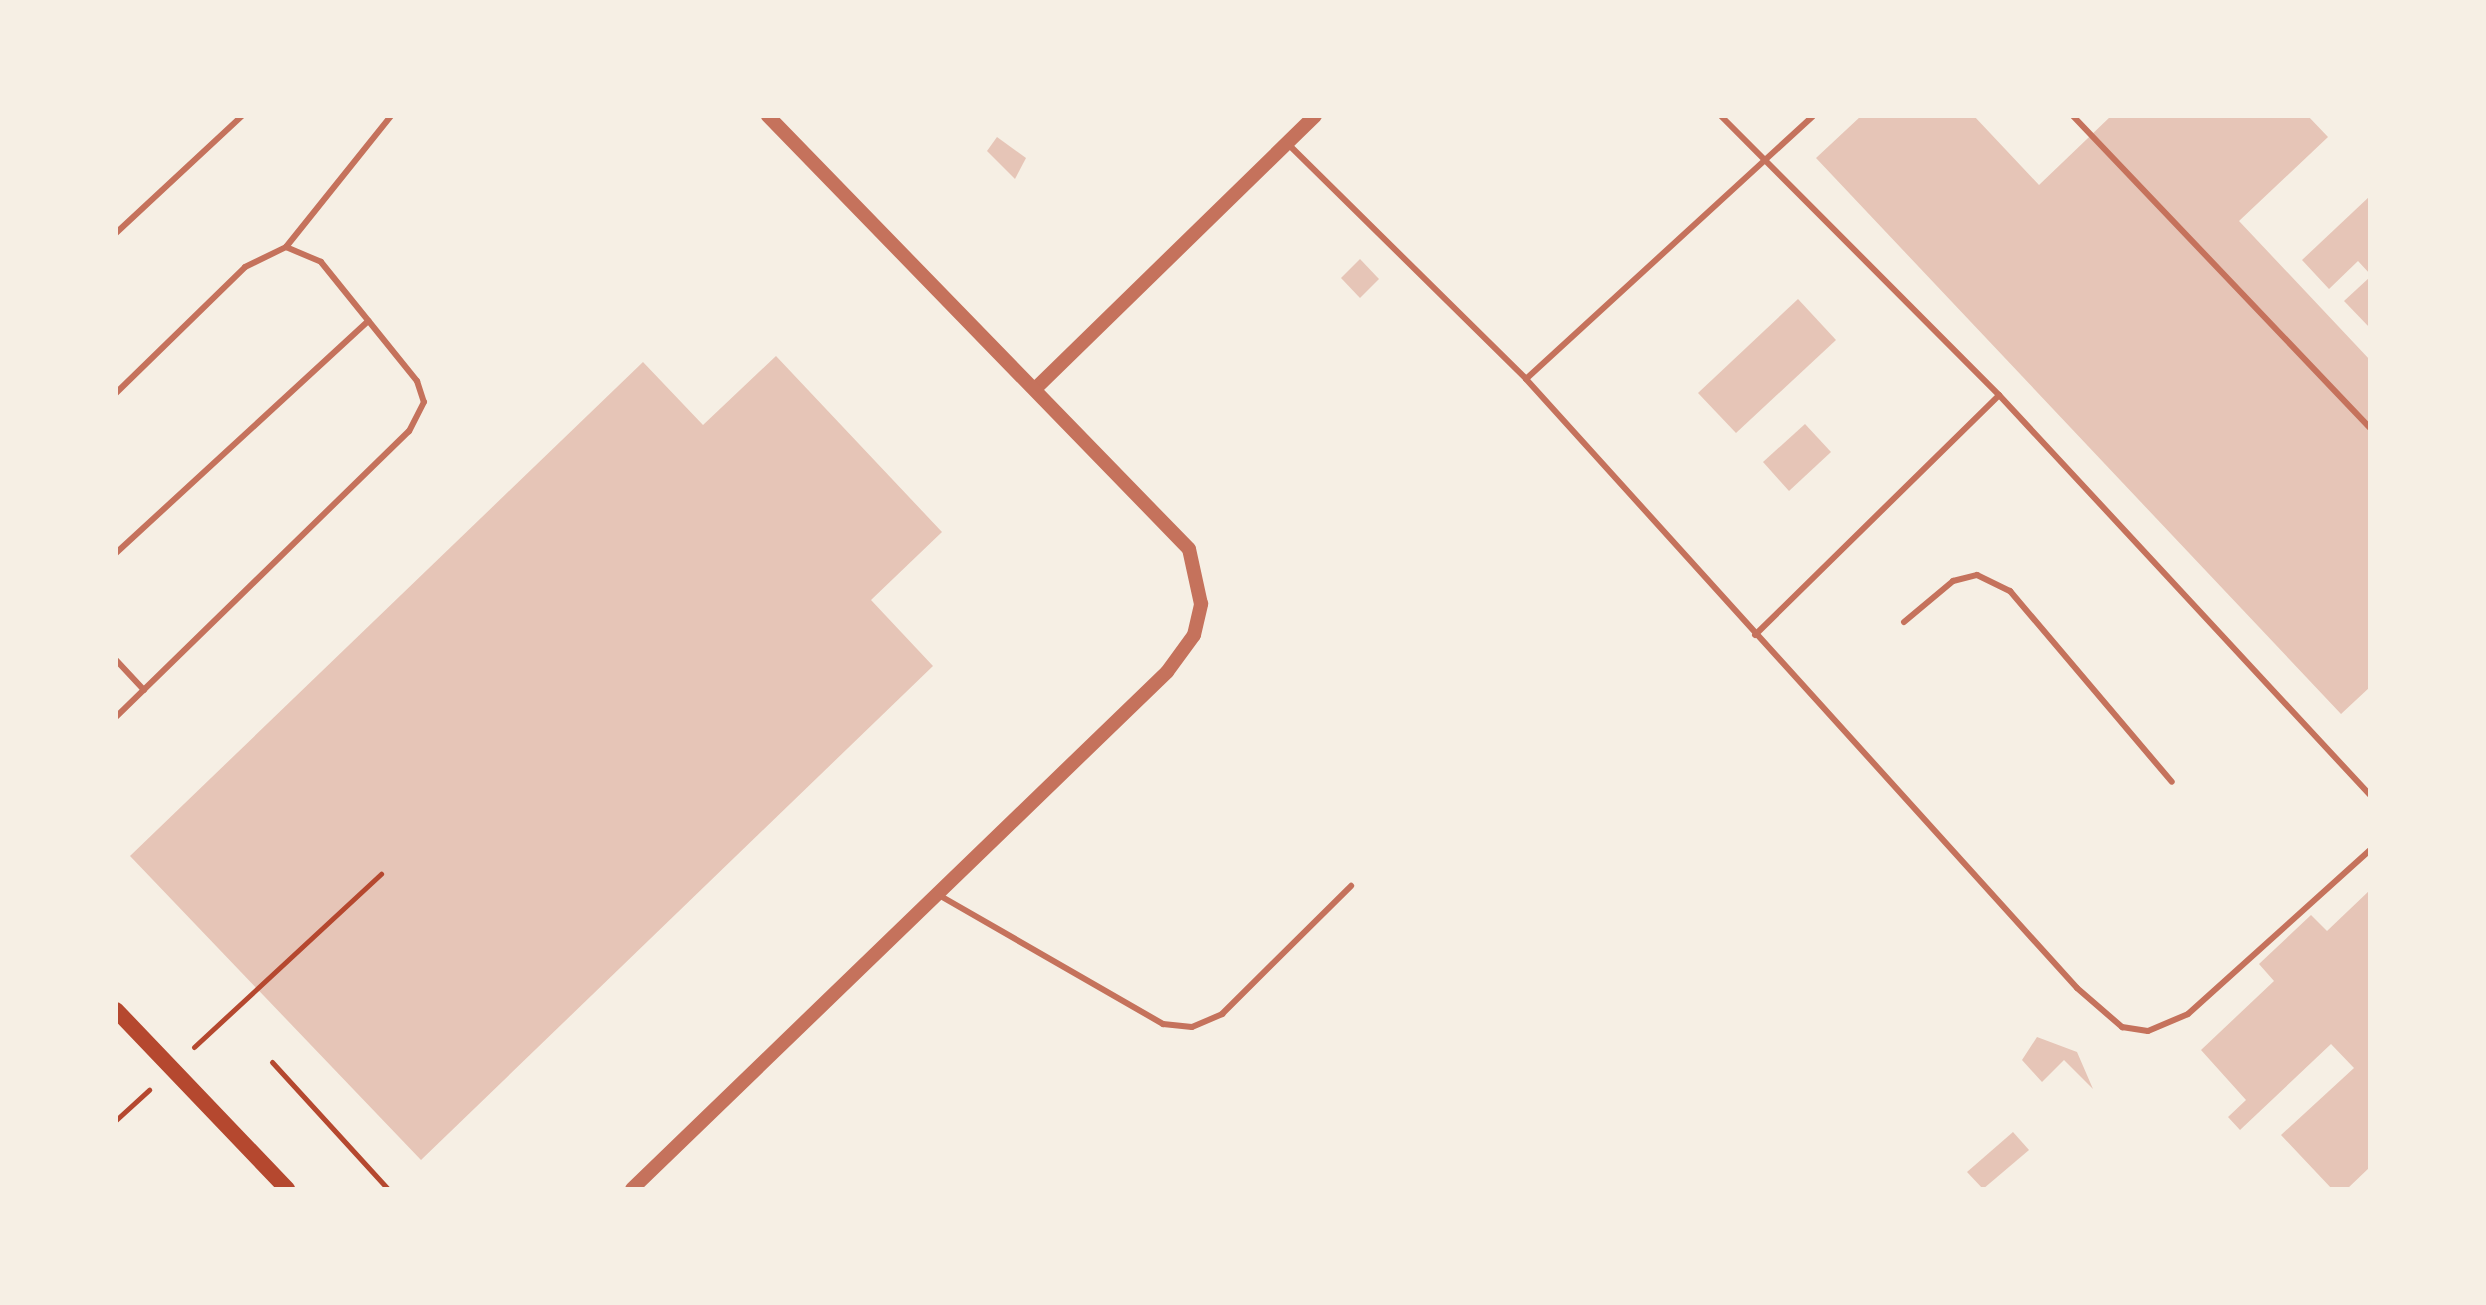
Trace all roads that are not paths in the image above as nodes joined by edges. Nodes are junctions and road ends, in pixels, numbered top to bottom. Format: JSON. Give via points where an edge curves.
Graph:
{"nodes":[{"id":1,"x":242,"y":116,"type":"edge"},
{"id":2,"x":391,"y":116,"type":"edge"},
{"id":3,"x":768,"y":116,"type":"edge"},
{"id":4,"x":1315,"y":116,"type":"edge"},
{"id":5,"x":1721,"y":116,"type":"edge"},
{"id":6,"x":1813,"y":116,"type":"edge"},
{"id":7,"x":2073,"y":116,"type":"edge"},
{"id":8,"x":1286,"y":143,"type":"junction"},
{"id":9,"x":1766,"y":165,"type":"junction"},
{"id":10,"x":116,"y":233,"type":"edge"},
{"id":11,"x":286,"y":247,"type":"junction"},
{"id":12,"x":368,"y":321,"type":"junction"},
{"id":13,"x":1526,"y":379,"type":"junction"},
{"id":14,"x":1036,"y":388,"type":"junction"},
{"id":15,"x":116,"y":393,"type":"edge"},
{"id":16,"x":1999,"y":395,"type":"junction"},
{"id":17,"x":2370,"y":428,"type":"edge"},
{"id":18,"x":116,"y":553,"type":"edge"},
{"id":19,"x":1904,"y":622,"type":"dead end"},
{"id":20,"x":1755,"y":635,"type":"junction"},
{"id":21,"x":116,"y":660,"type":"edge"},
{"id":22,"x":144,"y":690,"type":"junction"},
{"id":23,"x":116,"y":717,"type":"edge"},
{"id":24,"x":2172,"y":782,"type":"dead end"},
{"id":25,"x":2370,"y":795,"type":"edge"},
{"id":26,"x":2370,"y":850,"type":"edge"},
{"id":27,"x":1351,"y":886,"type":"dead end"},
{"id":28,"x":937,"y":894,"type":"junction"},
{"id":29,"x":116,"y":1010,"type":"edge"},
{"id":30,"x":287,"y":1189,"type":"edge"},
{"id":31,"x":632,"y":1189,"type":"edge"}],
"edges":[{"from":1,"to":10,"type":"lane"},
{"from":2,"to":11,"type":"lane"},
{"from":3,"to":14,"type":"street"},
{"from":4,"to":8,"type":"street"},
{"from":5,"to":9,"type":"lane"},
{"from":6,"to":9,"type":"lane"},
{"from":7,"to":17,"type":"lane"},
{"from":8,"to":13,"type":"lane"},
{"from":8,"to":14,"type":"street"},
{"from":9,"to":13,"type":"lane"},
{"from":9,"to":16,"type":"lane"},
{"from":11,"to":12,"type":"lane","via":[[321,262]]},
{"from":11,"to":15,"type":"lane","via":[[245,267]]},
{"from":12,"to":18,"type":"lane"},
{"from":12,"to":22,"type":"lane","via":[[417,381],[421,414]]},
{"from":13,"to":20,"type":"lane"},
{"from":14,"to":28,"type":"street","via":[[1189,549],[1201,604],[1194,635],[1167,672]]},
{"from":16,"to":20,"type":"lane"},
{"from":16,"to":25,"type":"lane"},
{"from":19,"to":24,"type":"lane","via":[[1953,581],[1977,575],[2010,591]]},
{"from":20,"to":26,"type":"lane","via":[[2077,988],[2122,1027],[2148,1031],[2188,1014]]},
{"from":21,"to":22,"type":"lane"},
{"from":22,"to":23,"type":"lane"},
{"from":27,"to":28,"type":"lane","via":[[1222,1014],[1192,1027],[1163,1024]]},
{"from":28,"to":31,"type":"street"},
{"from":29,"to":30,"type":"main road"}]}
